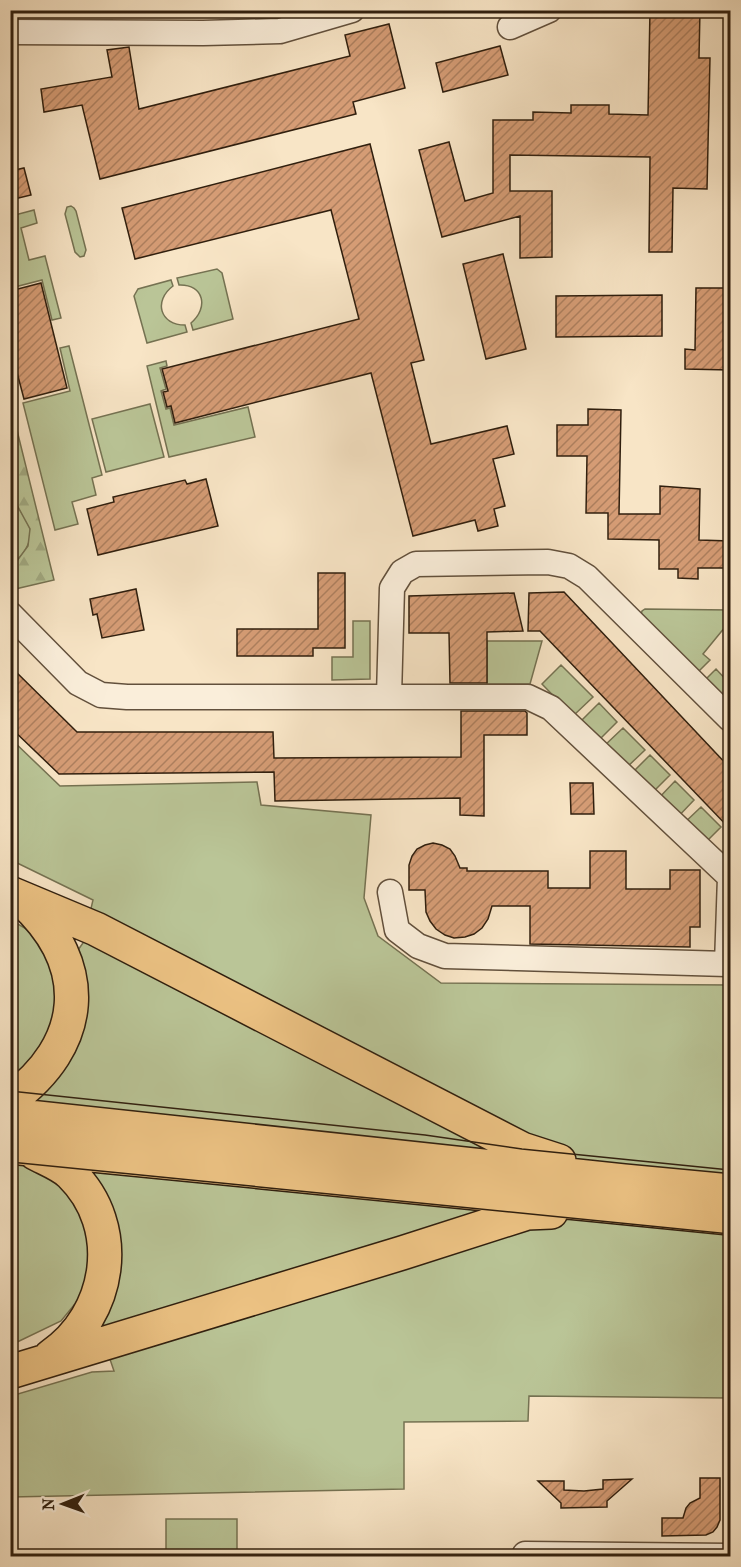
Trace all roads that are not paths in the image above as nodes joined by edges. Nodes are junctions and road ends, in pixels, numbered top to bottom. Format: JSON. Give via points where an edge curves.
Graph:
{"nodes":[{"id":1,"x":352,"y":10,"type":"edge"},
{"id":2,"x":549,"y":10,"type":"edge"},
{"id":3,"x":510,"y":27,"type":"dead end"},
{"id":4,"x":10,"y":32,"type":"edge"},
{"id":5,"x":10,"y":614,"type":"edge"},
{"id":6,"x":389,"y":696,"type":"junction"},
{"id":7,"x":730,"y":720,"type":"edge"},
{"id":8,"x":730,"y":877,"type":"edge"},
{"id":9,"x":390,"y":892,"type":"dead end"},
{"id":10,"x":15,"y":895,"type":"edge"},
{"id":11,"x":10,"y":1100,"type":"edge"},
{"id":12,"x":10,"y":1114,"type":"edge"},
{"id":13,"x":19,"y":1148,"type":"edge"},
{"id":14,"x":730,"y":1191,"type":"edge"},
{"id":15,"x":624,"y":1194,"type":"junction"},
{"id":16,"x":730,"y":1218,"type":"edge"},
{"id":17,"x":25,"y":1368,"type":"edge"},
{"id":18,"x":730,"y":1556,"type":"edge"},
{"id":19,"x":525,"y":1557,"type":"edge"}],
"edges":[{"from":1,"to":4,"type":"street","via":[[280,32]]},
{"from":2,"to":3,"type":"street"},
{"from":5,"to":6,"type":"street","via":[[78,683],[101,695]]},
{"from":6,"to":7,"type":"street","via":[[392,588],[402,572],[416,564],[548,562],[569,566],[587,577]]},
{"from":6,"to":8,"type":"street","via":[[528,697],[542,703]]},
{"from":8,"to":9,"type":"street","via":[[727,963],[445,956],[418,946],[397,930]]},
{"from":10,"to":11,"type":"highway","via":[[51,934],[72,987],[67,1029],[58,1049],[46,1067]]},
{"from":10,"to":15,"type":"highway","via":[[96,929],[522,1149]]},
{"from":12,"to":15,"type":"highway"},
{"from":13,"to":15,"type":"highway"},
{"from":13,"to":17,"type":"highway","via":[[70,1172],[85,1190],[104,1232],[105,1256],[97,1299],[77,1332],[64,1347]]},
{"from":14,"to":15,"type":"highway"},
{"from":15,"to":16,"type":"highway"},
{"from":15,"to":17,"type":"highway","via":[[527,1213]]},
{"from":18,"to":19,"type":"street"}]}
